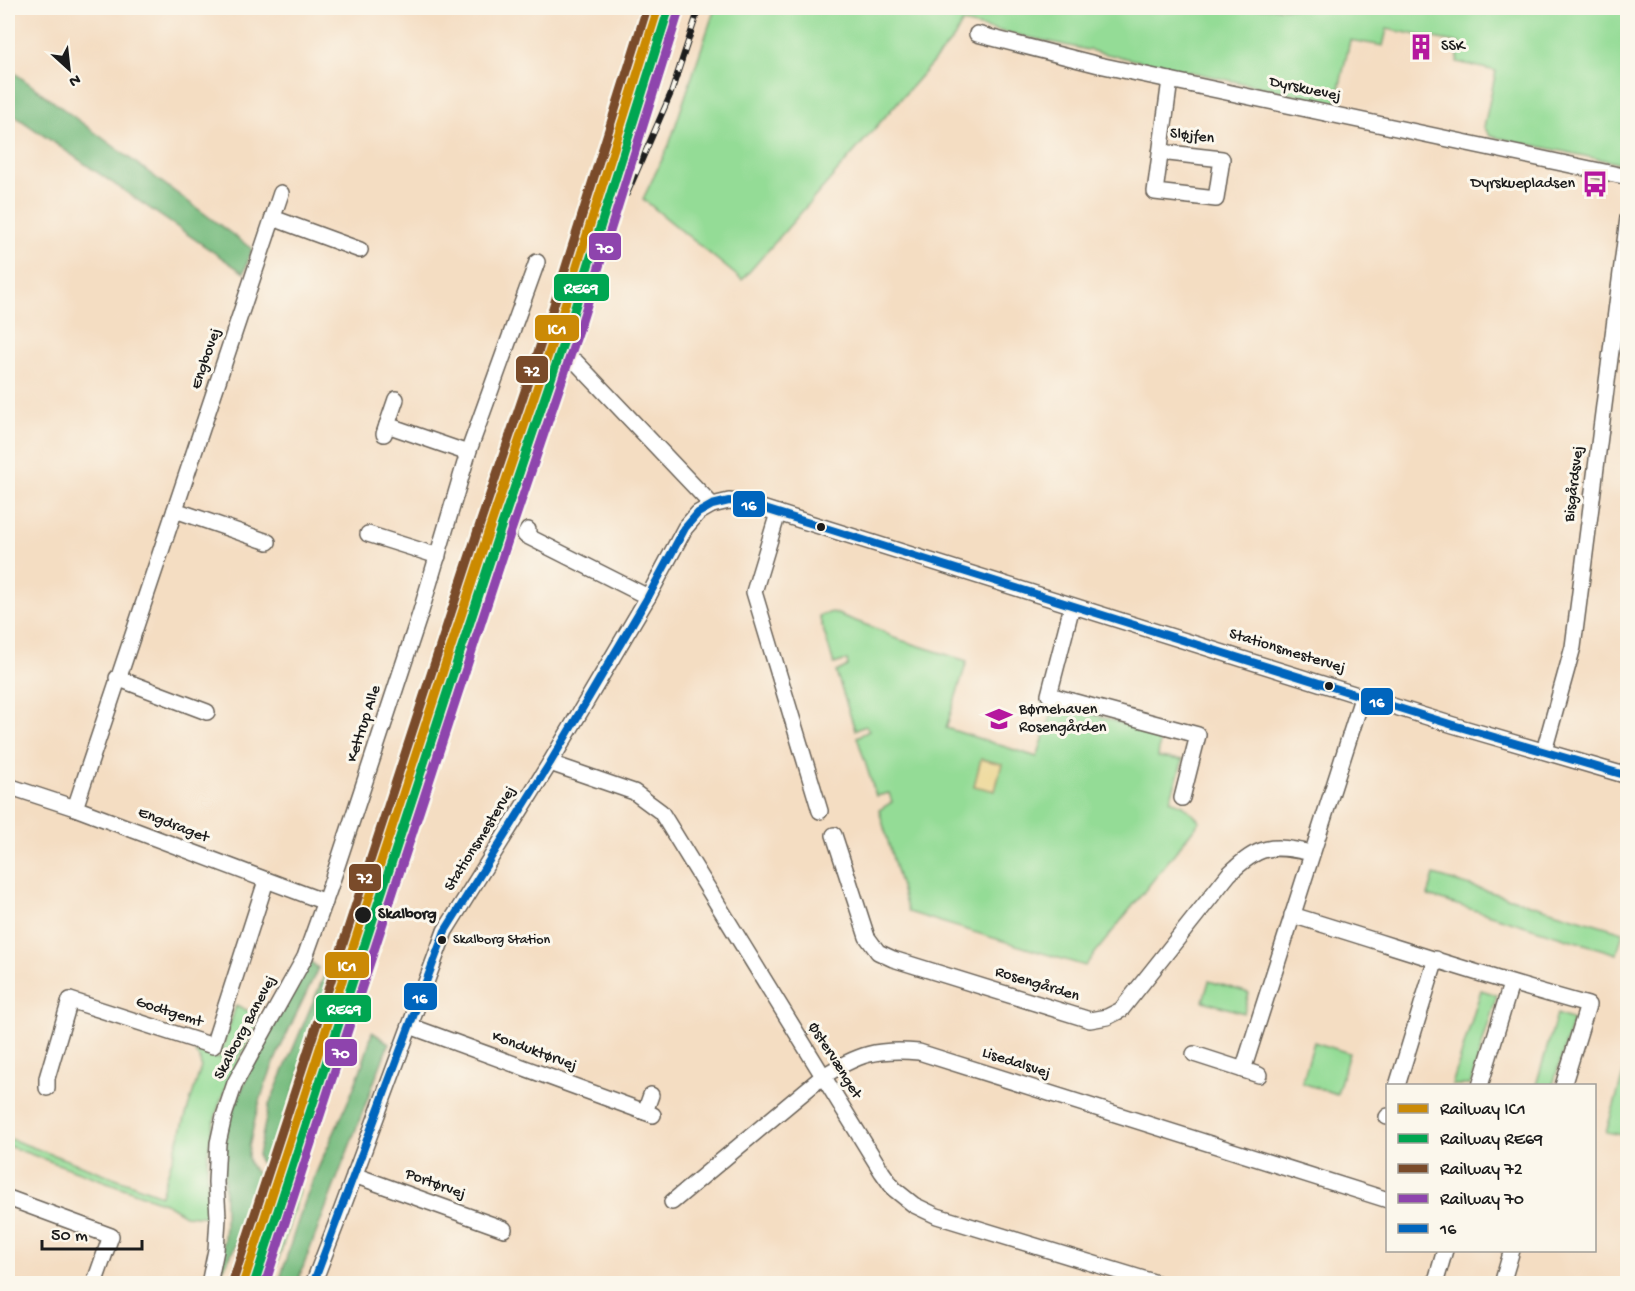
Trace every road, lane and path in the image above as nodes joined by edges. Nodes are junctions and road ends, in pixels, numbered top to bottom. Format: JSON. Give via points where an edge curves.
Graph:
{"nodes":[{"id":1,"x":977,"y":34,"type":"dead end"},
{"id":2,"x":1170,"y":80,"type":"junction"},
{"id":3,"x":1160,"y":152,"type":"junction"},
{"id":4,"x":1628,"y":177,"type":"edge"},
{"id":5,"x":281,"y":193,"type":"dead end"},
{"id":6,"x":273,"y":218,"type":"junction"},
{"id":7,"x":1628,"y":218,"type":"edge"},
{"id":8,"x":360,"y":250,"type":"dead end"},
{"id":9,"x":537,"y":262,"type":"dead end"},
{"id":10,"x":576,"y":362,"type":"dead end"},
{"id":11,"x":396,"y":399,"type":"dead end"},
{"id":12,"x":468,"y":453,"type":"junction"},
{"id":13,"x":712,"y":505,"type":"junction"},
{"id":14,"x":175,"y":510,"type":"junction"},
{"id":15,"x":778,"y":513,"type":"junction"},
{"id":16,"x":528,"y":530,"type":"dead end"},
{"id":17,"x":368,"y":534,"type":"dead end"},
{"id":18,"x":268,"y":542,"type":"dead end"},
{"id":19,"x":438,"y":556,"type":"junction"},
{"id":20,"x":648,"y":597,"type":"junction"},
{"id":21,"x":1072,"y":606,"type":"junction"},
{"id":22,"x":117,"y":678,"type":"junction"},
{"id":23,"x":1363,"y":695,"type":"junction"},
{"id":24,"x":207,"y":712,"type":"dead end"},
{"id":25,"x":1544,"y":751,"type":"junction"},
{"id":26,"x":550,"y":763,"type":"junction"},
{"id":27,"x":1628,"y":776,"type":"edge"},
{"id":28,"x":8,"y":786,"type":"edge"},
{"id":29,"x":1182,"y":798,"type":"dead end"},
{"id":30,"x":75,"y":807,"type":"junction"},
{"id":31,"x":820,"y":811,"type":"dead end"},
{"id":32,"x":834,"y":835,"type":"dead end"},
{"id":33,"x":1311,"y":853,"type":"junction"},
{"id":34,"x":266,"y":880,"type":"junction"},
{"id":35,"x":325,"y":902,"type":"junction"},
{"id":36,"x":1292,"y":915,"type":"junction"},
{"id":37,"x":1436,"y":959,"type":"junction"},
{"id":38,"x":1511,"y":984,"type":"junction"},
{"id":39,"x":410,"y":1026,"type":"junction"},
{"id":40,"x":1194,"y":1054,"type":"dead end"},
{"id":41,"x":1243,"y":1070,"type":"junction"},
{"id":42,"x":1259,"y":1075,"type":"dead end"},
{"id":43,"x":822,"y":1077,"type":"junction"},
{"id":44,"x":1398,"y":1084,"type":"edge"},
{"id":45,"x":1481,"y":1084,"type":"edge"},
{"id":46,"x":1564,"y":1084,"type":"edge"},
{"id":47,"x":46,"y":1088,"type":"dead end"},
{"id":48,"x":651,"y":1095,"type":"dead end"},
{"id":49,"x":354,"y":1175,"type":"junction"},
{"id":50,"x":8,"y":1198,"type":"edge"},
{"id":51,"x":1386,"y":1199,"type":"edge"},
{"id":52,"x":672,"y":1202,"type":"dead end"},
{"id":53,"x":504,"y":1229,"type":"dead end"},
{"id":54,"x":1445,"y":1252,"type":"edge"},
{"id":55,"x":1512,"y":1252,"type":"edge"},
{"id":56,"x":1504,"y":1277,"type":"dead end"},
{"id":57,"x":94,"y":1284,"type":"edge"},
{"id":58,"x":209,"y":1284,"type":"edge"},
{"id":59,"x":313,"y":1284,"type":"edge"},
{"id":60,"x":1160,"y":1284,"type":"edge"},
{"id":61,"x":1435,"y":1284,"type":"edge"}],
"edges":[{"from":1,"to":2,"type":"street","name":"Dyrskuevej"},
{"from":2,"to":3,"type":"street","name":"Sløjfen"},
{"from":2,"to":4,"type":"street","name":"Dyrskuevej"},
{"from":3,"to":3,"type":"street","name":"Sløjfen","via":[[1155,192],[1216,199],[1221,159]]},
{"from":5,"to":6,"type":"street","name":"Engbovej"},
{"from":6,"to":8,"type":"street"},
{"from":6,"to":14,"type":"street","name":"Engbovej"},
{"from":7,"to":25,"type":"street","name":"Bisgårdsvej","via":[[1573,647]]},
{"from":9,"to":12,"type":"street","name":"Kettrup Alle"},
{"from":10,"to":13,"type":"street"},
{"from":11,"to":12,"type":"street","via":[[386,429]]},
{"from":12,"to":19,"type":"street","name":"Kettrup Alle"},
{"from":13,"to":15,"type":"street","name":"Stationsmestervej","via":[[746,503]]},
{"from":13,"to":20,"type":"street","name":"Stationsmestervej","via":[[698,513],[686,528]]},
{"from":14,"to":18,"type":"street"},
{"from":14,"to":22,"type":"street","name":"Engbovej"},
{"from":15,"to":21,"type":"street","name":"Stationsmestervej"},
{"from":15,"to":31,"type":"street","via":[[754,592]]},
{"from":16,"to":20,"type":"street","via":[[525,535]]},
{"from":17,"to":19,"type":"street"},
{"from":19,"to":35,"type":"street","name":"Kettrup Alle"},
{"from":20,"to":26,"type":"street","name":"Stationsmestervej"},
{"from":21,"to":23,"type":"street","name":"Stationsmestervej"},
{"from":21,"to":29,"type":"street","via":[[1049,695],[1198,735]]},
{"from":22,"to":24,"type":"street"},
{"from":22,"to":30,"type":"street","name":"Engbovej"},
{"from":23,"to":25,"type":"street","name":"Stationsmestervej"},
{"from":23,"to":33,"type":"street"},
{"from":25,"to":27,"type":"street","name":"Stationsmestervej"},
{"from":26,"to":39,"type":"street","name":"Stationsmestervej","via":[[445,931]]},
{"from":26,"to":43,"type":"street","name":"Østervænget","via":[[634,792],[661,812]]},
{"from":28,"to":30,"type":"street","name":"Engdraget"},
{"from":30,"to":34,"type":"street","name":"Engdraget"},
{"from":32,"to":33,"type":"street","name":"Rosengården","via":[[867,937],[878,952],[1090,1020],[1121,1010],[1247,856],[1271,847]]},
{"from":33,"to":36,"type":"street"},
{"from":34,"to":35,"type":"street","name":"Engdraget"},
{"from":34,"to":47,"type":"street","name":"Godtgemt","via":[[213,1046],[70,1000]]},
{"from":35,"to":58,"type":"street","name":"Skalborg Banevej","via":[[304,957],[235,1083],[224,1116],[218,1143],[216,1250]]},
{"from":36,"to":37,"type":"street"},
{"from":36,"to":41,"type":"street"},
{"from":37,"to":38,"type":"street"},
{"from":37,"to":44,"type":"street"},
{"from":38,"to":45,"type":"street"},
{"from":38,"to":46,"type":"street","via":[[1588,1005]]},
{"from":39,"to":48,"type":"street","name":"Konduktørvej","via":[[649,1114]]},
{"from":39,"to":49,"type":"street","name":"Stationsmestervej"},
{"from":40,"to":41,"type":"street"},
{"from":41,"to":42,"type":"street"},
{"from":43,"to":51,"type":"street","name":"Lisedalsvej","via":[[870,1053],[919,1052]]},
{"from":43,"to":52,"type":"street","name":"Lisedalsvej"},
{"from":43,"to":60,"type":"street","name":"Østervænget","via":[[882,1173],[914,1205],[938,1216]]},
{"from":49,"to":53,"type":"street","name":"Portørvej"},
{"from":49,"to":59,"type":"street","name":"Stationsmestervej"},
{"from":50,"to":57,"type":"street","via":[[111,1236]]},
{"from":54,"to":61,"type":"street"},
{"from":55,"to":56,"type":"street"}]}
